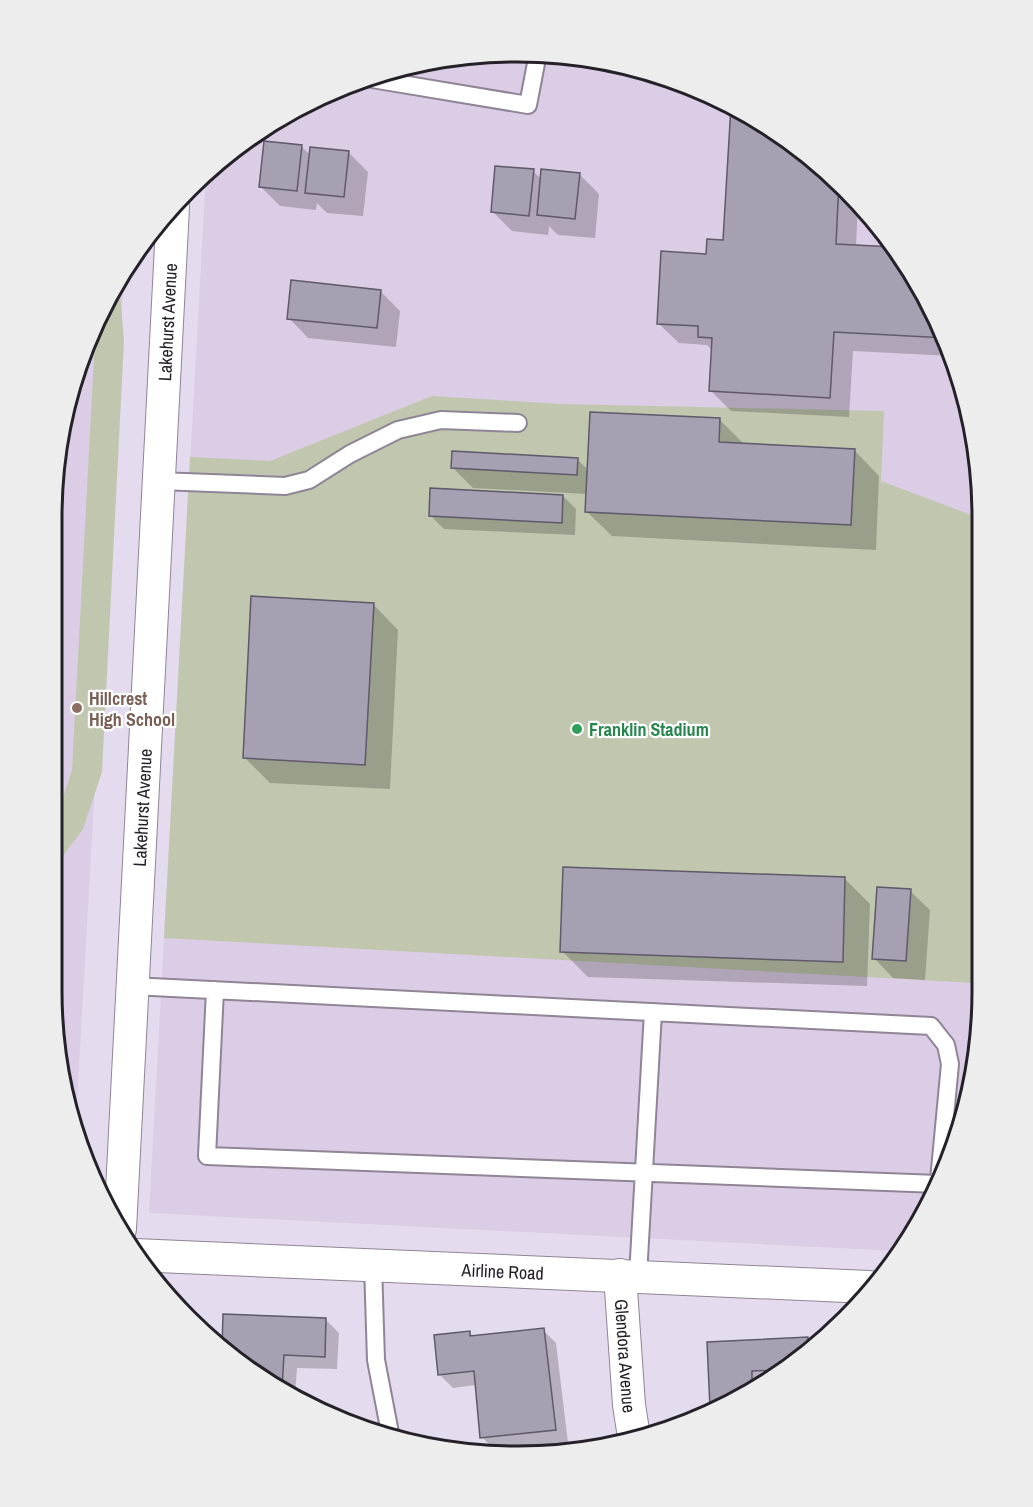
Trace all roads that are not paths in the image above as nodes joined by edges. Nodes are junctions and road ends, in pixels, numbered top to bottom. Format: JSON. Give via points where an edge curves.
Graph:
{"nodes":[{"id":1,"x":536,"y":62,"type":"edge"},
{"id":2,"x":385,"y":81,"type":"edge"},
{"id":3,"x":172,"y":218,"type":"edge"},
{"id":4,"x":518,"y":423,"type":"dead end"},
{"id":5,"x":159,"y":481,"type":"junction"},
{"id":6,"x":132,"y":986,"type":"junction"},
{"id":7,"x":215,"y":990,"type":"junction"},
{"id":8,"x":653,"y":1012,"type":"junction"},
{"id":9,"x":942,"y":1151,"type":"edge"},
{"id":10,"x":643,"y":1173,"type":"junction"},
{"id":11,"x":930,"y":1182,"type":"edge"},
{"id":12,"x":121,"y":1216,"type":"edge"},
{"id":13,"x":147,"y":1256,"type":"edge"},
{"id":14,"x":373,"y":1265,"type":"junction"},
{"id":15,"x":629,"y":1276,"type":"junction"},
{"id":16,"x":862,"y":1287,"type":"edge"},
{"id":17,"x":389,"y":1427,"type":"edge"},
{"id":18,"x":633,"y":1430,"type":"edge"}],
"edges":[{"from":1,"to":2,"type":"lane","via":[[528,105]]},
{"from":3,"to":5,"type":"street","name":"Lakehurst Avenue"},
{"from":4,"to":5,"type":"lane","via":[[441,420],[398,430],[309,480],[285,486]]},
{"from":5,"to":6,"type":"street","name":"Lakehurst Avenue"},
{"from":6,"to":7,"type":"lane"},
{"from":6,"to":12,"type":"street","name":"Lakehurst Avenue"},
{"from":7,"to":8,"type":"lane"},
{"from":7,"to":10,"type":"lane","via":[[207,1156]]},
{"from":8,"to":9,"type":"lane","via":[[931,1026],[946,1045],[950,1064]]},
{"from":8,"to":10,"type":"lane"},
{"from":10,"to":11,"type":"lane"},
{"from":10,"to":15,"type":"lane"},
{"from":13,"to":14,"type":"street","name":"Airline Road"},
{"from":14,"to":15,"type":"street","name":"Airline Road"},
{"from":14,"to":17,"type":"lane","via":[[376,1360]]},
{"from":15,"to":16,"type":"street","name":"Airline Road"},
{"from":15,"to":18,"type":"street","name":"Glendora Avenue","via":[[629,1405]]}]}
